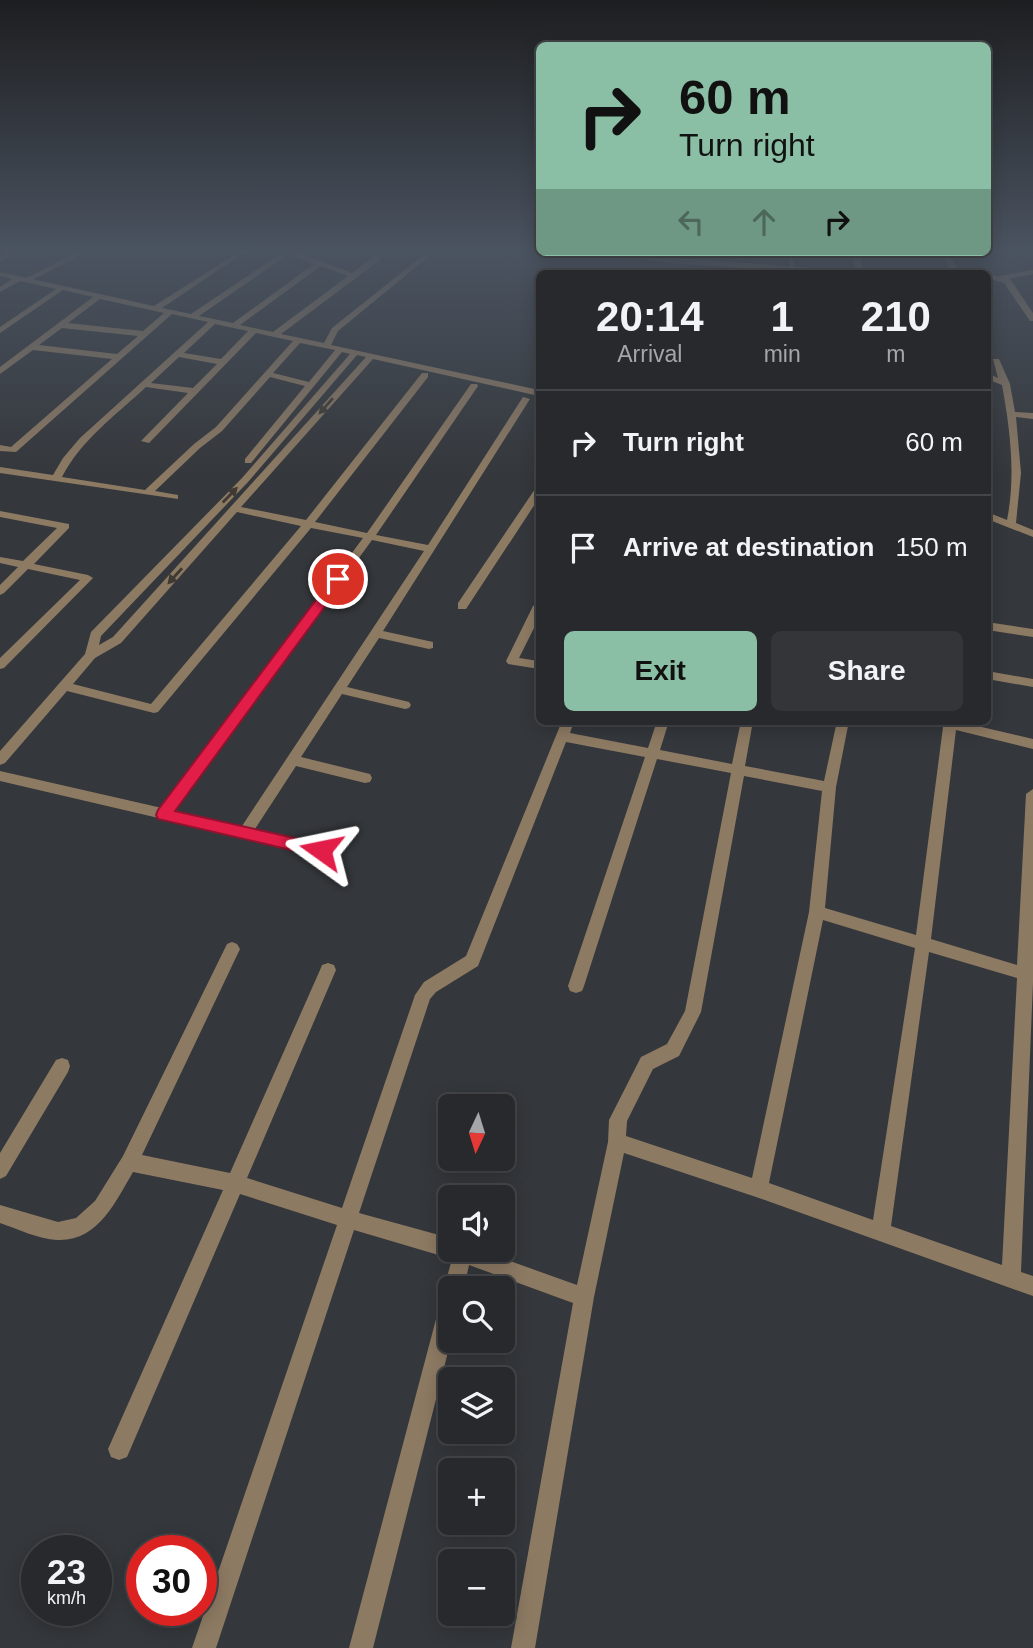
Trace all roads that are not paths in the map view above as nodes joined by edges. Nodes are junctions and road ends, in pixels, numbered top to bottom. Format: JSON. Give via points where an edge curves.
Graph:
{"nodes":[{"id":1,"x":60,"y":326,"type":"edge"},
{"id":2,"x":69,"y":326,"type":"edge"},
{"id":3,"x":154,"y":326,"type":"edge"},
{"id":4,"x":209,"y":326,"type":"edge"},
{"id":5,"x":240,"y":326,"type":"edge"},
{"id":6,"x":286,"y":326,"type":"edge"},
{"id":7,"x":340,"y":326,"type":"edge"},
{"id":8,"x":255,"y":329,"type":"junction"},
{"id":9,"x":144,"y":334,"type":"junction"},
{"id":10,"x":275,"y":334,"type":"junction"},
{"id":11,"x":299,"y":339,"type":"junction"},
{"id":12,"x":327,"y":345,"type":"junction"},
{"id":13,"x":32,"y":347,"type":"junction"},
{"id":14,"x":341,"y":348,"type":"junction"},
{"id":15,"x":356,"y":352,"type":"junction"},
{"id":16,"x":178,"y":354,"type":"junction"},
{"id":17,"x":372,"y":355,"type":"junction"},
{"id":18,"x":118,"y":358,"type":"junction"},
{"id":19,"x":996,"y":361,"type":"dead end"},
{"id":20,"x":222,"y":362,"type":"junction"},
{"id":21,"x":0,"y":371,"type":"edge"},
{"id":22,"x":267,"y":374,"type":"junction"},
{"id":23,"x":425,"y":375,"type":"dead end"},
{"id":24,"x":991,"y":377,"type":"edge"},
{"id":25,"x":1004,"y":382,"type":"junction"},
{"id":26,"x":143,"y":384,"type":"junction"},
{"id":27,"x":311,"y":385,"type":"junction"},
{"id":28,"x":474,"y":386,"type":"dead end"},
{"id":29,"x":195,"y":391,"type":"junction"},
{"id":30,"x":536,"y":392,"type":"edge"},
{"id":31,"x":526,"y":399,"type":"dead end"},
{"id":32,"x":1012,"y":414,"type":"junction"},
{"id":33,"x":1033,"y":416,"type":"edge"},
{"id":34,"x":146,"y":441,"type":"dead end"},
{"id":35,"x":0,"y":448,"type":"edge"},
{"id":36,"x":13,"y":450,"type":"junction"},
{"id":37,"x":248,"y":461,"type":"dead end"},
{"id":38,"x":0,"y":462,"type":"edge"},
{"id":39,"x":0,"y":470,"type":"edge"},
{"id":40,"x":55,"y":479,"type":"junction"},
{"id":41,"x":147,"y":494,"type":"junction"},
{"id":42,"x":536,"y":495,"type":"edge"},
{"id":43,"x":174,"y":497,"type":"dead end"},
{"id":44,"x":235,"y":509,"type":"junction"},
{"id":45,"x":0,"y":514,"type":"edge"},
{"id":46,"x":991,"y":517,"type":"edge"},
{"id":47,"x":308,"y":524,"type":"junction"},
{"id":48,"x":1011,"y":525,"type":"junction"},
{"id":49,"x":1033,"y":534,"type":"edge"},
{"id":50,"x":370,"y":536,"type":"junction"},
{"id":51,"x":431,"y":549,"type":"junction"},
{"id":52,"x":0,"y":560,"type":"edge"},
{"id":53,"x":27,"y":565,"type":"junction"},
{"id":54,"x":0,"y":591,"type":"edge"},
{"id":55,"x":462,"y":606,"type":"dead end"},
{"id":56,"x":536,"y":612,"type":"edge"},
{"id":57,"x":991,"y":627,"type":"edge"},
{"id":58,"x":1033,"y":633,"type":"edge"},
{"id":59,"x":376,"y":634,"type":"junction"},
{"id":60,"x":429,"y":645,"type":"dead end"},
{"id":61,"x":91,"y":655,"type":"junction"},
{"id":62,"x":0,"y":665,"type":"edge"},
{"id":63,"x":536,"y":665,"type":"edge"},
{"id":64,"x":991,"y":676,"type":"edge"},
{"id":65,"x":1033,"y":683,"type":"edge"},
{"id":66,"x":64,"y":686,"type":"junction"},
{"id":67,"x":339,"y":689,"type":"junction"},
{"id":68,"x":405,"y":705,"type":"dead end"},
{"id":69,"x":662,"y":725,"type":"edge"},
{"id":70,"x":746,"y":725,"type":"edge"},
{"id":71,"x":842,"y":725,"type":"edge"},
{"id":72,"x":944,"y":725,"type":"edge"},
{"id":73,"x":956,"y":725,"type":"edge"},
{"id":74,"x":565,"y":729,"type":"edge"},
{"id":75,"x":1033,"y":744,"type":"edge"},
{"id":76,"x":652,"y":751,"type":"junction"},
{"id":77,"x":0,"y":760,"type":"edge"},
{"id":78,"x":293,"y":760,"type":"junction"},
{"id":79,"x":737,"y":768,"type":"junction"},
{"id":80,"x":0,"y":776,"type":"edge"},
{"id":81,"x":365,"y":778,"type":"dead end"},
{"id":82,"x":829,"y":787,"type":"junction"},
{"id":83,"x":1033,"y":794,"type":"edge"},
{"id":84,"x":164,"y":815,"type":"junction"},
{"id":85,"x":244,"y":834,"type":"junction"},
{"id":86,"x":321,"y":850,"type":"dead end"},
{"id":87,"x":817,"y":912,"type":"junction"},
{"id":88,"x":923,"y":943,"type":"junction"},
{"id":89,"x":232,"y":949,"type":"dead end"},
{"id":90,"x":328,"y":970,"type":"dead end"},
{"id":91,"x":1029,"y":976,"type":"edge"},
{"id":92,"x":576,"y":986,"type":"dead end"},
{"id":93,"x":62,"y":1066,"type":"dead end"},
{"id":94,"x":617,"y":1142,"type":"junction"},
{"id":95,"x":129,"y":1162,"type":"junction"},
{"id":96,"x":0,"y":1170,"type":"edge"},
{"id":97,"x":235,"y":1183,"type":"junction"},
{"id":98,"x":759,"y":1189,"type":"junction"},
{"id":99,"x":0,"y":1213,"type":"edge"},
{"id":100,"x":348,"y":1219,"type":"junction"},
{"id":101,"x":881,"y":1232,"type":"junction"},
{"id":102,"x":438,"y":1245,"type":"edge"},
{"id":103,"x":488,"y":1262,"type":"edge"},
{"id":104,"x":1011,"y":1278,"type":"junction"},
{"id":105,"x":1033,"y":1286,"type":"edge"},
{"id":106,"x":584,"y":1297,"type":"junction"},
{"id":107,"x":438,"y":1350,"type":"edge"},
{"id":108,"x":119,"y":1449,"type":"dead end"},
{"id":109,"x":204,"y":1648,"type":"edge"},
{"id":110,"x":361,"y":1648,"type":"edge"},
{"id":111,"x":523,"y":1648,"type":"edge"}],
"edges":[{"from":1,"to":13,"type":"street"},
{"from":2,"to":9,"type":"street"},
{"from":3,"to":9,"type":"street"},
{"from":4,"to":16,"type":"street"},
{"from":5,"to":8,"type":"street"},
{"from":6,"to":10,"type":"street"},
{"from":7,"to":12,"type":"street"},
{"from":8,"to":10,"type":"street"},
{"from":8,"to":20,"type":"street"},
{"from":9,"to":18,"type":"street"},
{"from":10,"to":11,"type":"street"},
{"from":11,"to":12,"type":"street"},
{"from":11,"to":22,"type":"street"},
{"from":12,"to":14,"type":"street"},
{"from":13,"to":18,"type":"street"},
{"from":13,"to":21,"type":"street"},
{"from":14,"to":15,"type":"street"},
{"from":14,"to":27,"type":"street"},
{"from":15,"to":17,"type":"street"},
{"from":61,"to":15,"type":"street","one_way":true,"via":[[95,635],[245,480]]},
{"from":16,"to":20,"type":"street"},
{"from":16,"to":26,"type":"street"},
{"from":17,"to":30,"type":"street"},
{"from":17,"to":44,"type":"street","one_way":true},
{"from":18,"to":36,"type":"street"},
{"from":19,"to":25,"type":"street"},
{"from":20,"to":29,"type":"street"},
{"from":22,"to":27,"type":"street"},
{"from":22,"to":41,"type":"street","via":[[219,429]]},
{"from":23,"to":47,"type":"street"},
{"from":24,"to":25,"type":"street"},
{"from":25,"to":32,"type":"street"},
{"from":26,"to":29,"type":"street"},
{"from":26,"to":40,"type":"street","via":[[74,450]]},
{"from":27,"to":37,"type":"street"},
{"from":28,"to":50,"type":"street"},
{"from":29,"to":34,"type":"street"},
{"from":31,"to":51,"type":"street"},
{"from":32,"to":33,"type":"street"},
{"from":32,"to":48,"type":"street","via":[[1016,505]]},
{"from":35,"to":36,"type":"street"},
{"from":36,"to":38,"type":"street"},
{"from":39,"to":40,"type":"street"},
{"from":40,"to":41,"type":"street"},
{"from":41,"to":43,"type":"street"},
{"from":42,"to":55,"type":"street"},
{"from":44,"to":47,"type":"street"},
{"from":44,"to":61,"type":"street","one_way":true,"via":[[117,640]]},
{"from":45,"to":53,"type":"street","via":[[65,526]]},
{"from":46,"to":48,"type":"street"},
{"from":47,"to":50,"type":"street"},
{"from":47,"to":66,"type":"street","via":[[154,709]]},
{"from":48,"to":49,"type":"street"},
{"from":50,"to":51,"type":"street"},
{"from":50,"to":84,"type":"street"},
{"from":51,"to":59,"type":"street"},
{"from":52,"to":53,"type":"street"},
{"from":53,"to":54,"type":"street"},
{"from":53,"to":62,"type":"street","via":[[88,578]]},
{"from":56,"to":63,"type":"street","via":[[512,661]]},
{"from":57,"to":58,"type":"street"},
{"from":59,"to":60,"type":"street"},
{"from":59,"to":67,"type":"street"},
{"from":61,"to":66,"type":"street"},
{"from":64,"to":65,"type":"street"},
{"from":66,"to":77,"type":"street"},
{"from":67,"to":68,"type":"street"},
{"from":67,"to":78,"type":"street"},
{"from":69,"to":76,"type":"street"},
{"from":70,"to":79,"type":"street"},
{"from":71,"to":82,"type":"street"},
{"from":72,"to":88,"type":"street"},
{"from":73,"to":75,"type":"street"},
{"from":74,"to":76,"type":"street"},
{"from":74,"to":100,"type":"street","via":[[472,961],[423,995]]},
{"from":76,"to":79,"type":"street"},
{"from":76,"to":92,"type":"street"},
{"from":78,"to":81,"type":"street"},
{"from":78,"to":85,"type":"street"},
{"from":79,"to":82,"type":"street"},
{"from":79,"to":94,"type":"street","via":[[693,1012],[673,1050],[647,1063],[618,1120]]},
{"from":80,"to":84,"type":"street"},
{"from":82,"to":87,"type":"street"},
{"from":83,"to":91,"type":"street"},
{"from":84,"to":85,"type":"street"},
{"from":85,"to":86,"type":"street"},
{"from":87,"to":88,"type":"street"},
{"from":87,"to":98,"type":"street"},
{"from":88,"to":91,"type":"street"},
{"from":88,"to":101,"type":"street"},
{"from":89,"to":95,"type":"street"},
{"from":90,"to":97,"type":"street"},
{"from":91,"to":104,"type":"street"},
{"from":93,"to":96,"type":"street"},
{"from":94,"to":98,"type":"street"},
{"from":94,"to":106,"type":"street"},
{"from":95,"to":97,"type":"street"},
{"from":95,"to":99,"type":"street","via":[[94,1217],[78,1229],[57,1231]]},
{"from":97,"to":100,"type":"street"},
{"from":97,"to":108,"type":"street"},
{"from":98,"to":101,"type":"street"},
{"from":100,"to":102,"type":"street"},
{"from":100,"to":109,"type":"street"},
{"from":101,"to":104,"type":"street"},
{"from":103,"to":106,"type":"street"},
{"from":104,"to":105,"type":"street"},
{"from":106,"to":111,"type":"street"},
{"from":107,"to":110,"type":"street"}]}
